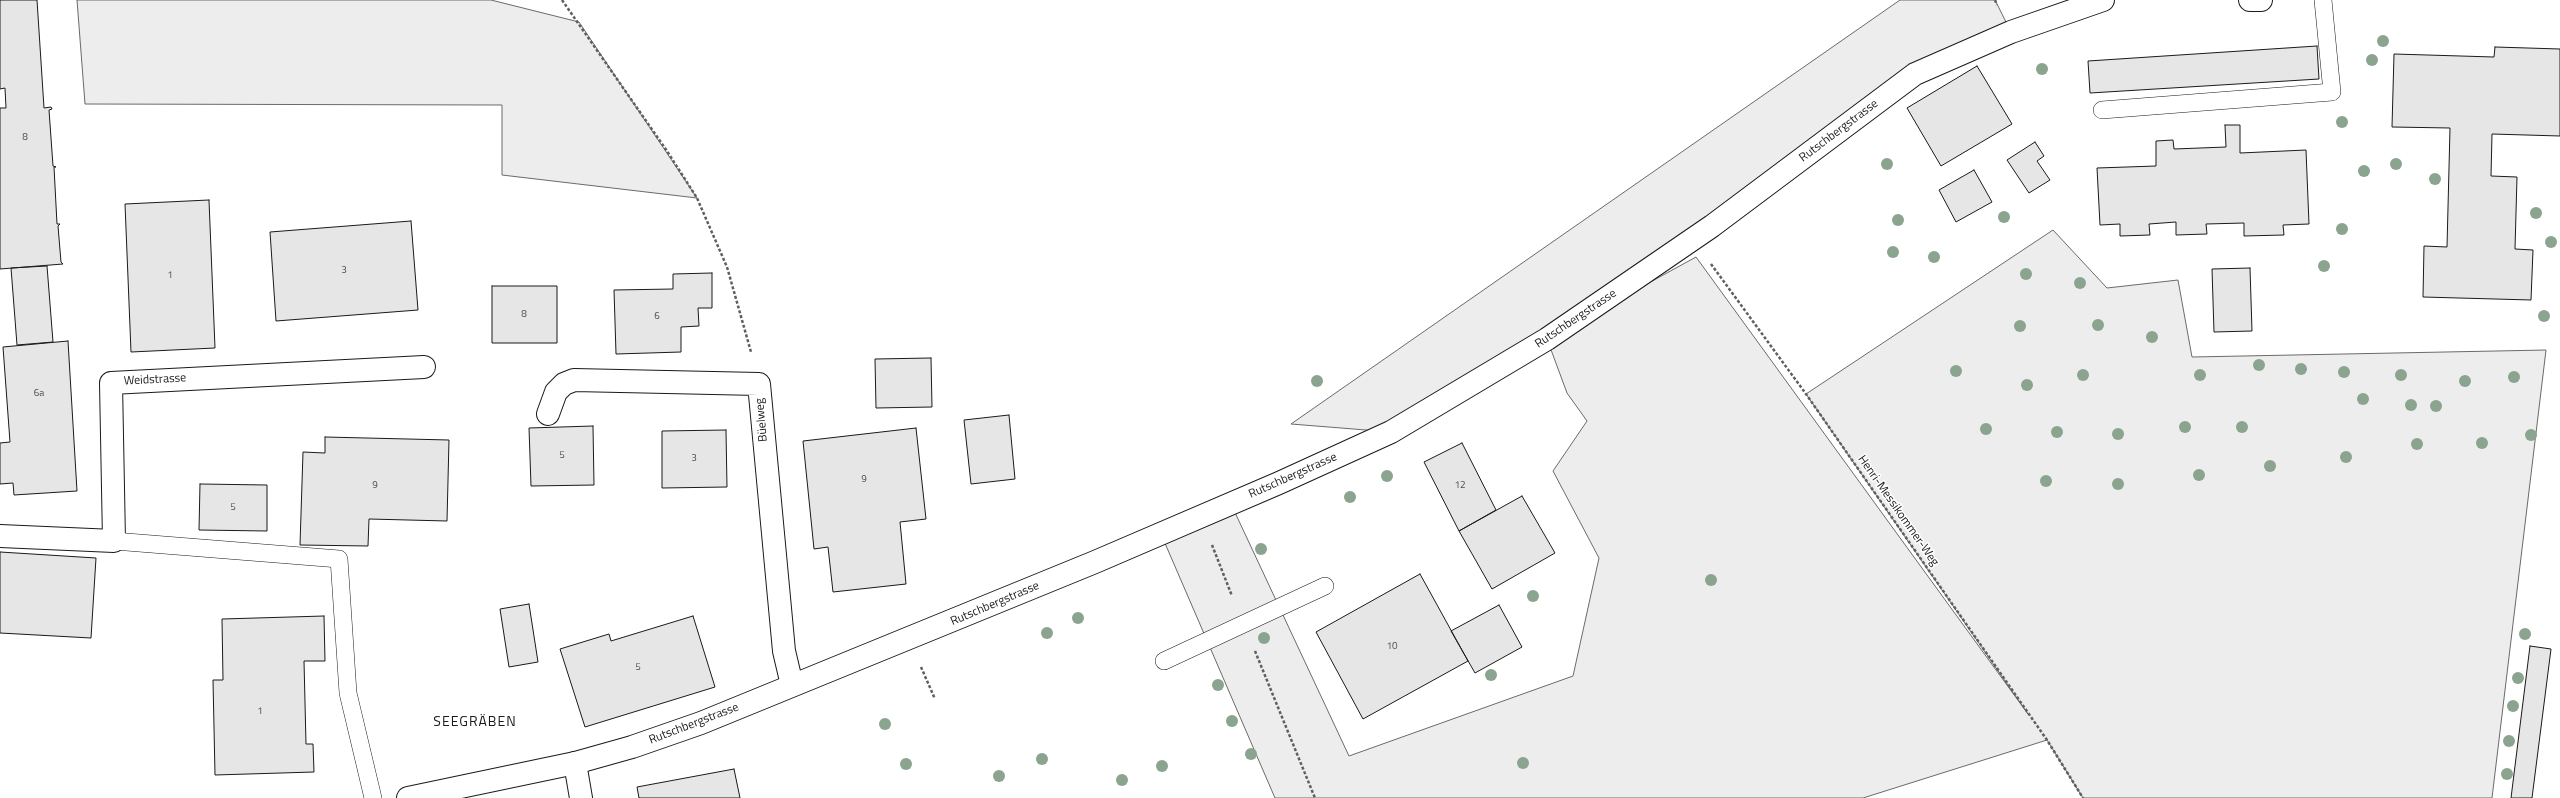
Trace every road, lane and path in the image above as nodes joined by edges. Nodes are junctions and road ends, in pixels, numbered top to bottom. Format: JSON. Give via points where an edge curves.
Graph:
{"nodes":[{"id":1,"x":562,"y":0,"type":"edge"},
{"id":2,"x":2103,"y":0,"type":"edge"},
{"id":3,"x":2250,"y":0,"type":"edge"},
{"id":4,"x":2261,"y":0,"type":"edge"},
{"id":5,"x":2323,"y":0,"type":"edge"},
{"id":6,"x":2102,"y":110,"type":"dead end"},
{"id":7,"x":1693,"y":239,"type":"junction"},
{"id":8,"x":424,"y":367,"type":"dead end"},
{"id":9,"x":759,"y":384,"type":"junction"},
{"id":10,"x":548,"y":414,"type":"dead end"},
{"id":11,"x":1200,"y":517,"type":"junction"},
{"id":12,"x":0,"y":536,"type":"edge"},
{"id":13,"x":114,"y":541,"type":"junction"},
{"id":14,"x":1325,"y":586,"type":"dead end"},
{"id":15,"x":1244,"y":624,"type":"junction"},
{"id":16,"x":909,"y":640,"type":"junction"},
{"id":17,"x":1164,"y":661,"type":"dead end"},
{"id":18,"x":792,"y":685,"type":"junction"},
{"id":19,"x":935,"y":699,"type":"dead end"},
{"id":20,"x":575,"y":763,"type":"junction"},
{"id":21,"x":373,"y":798,"type":"edge"},
{"id":22,"x":408,"y":798,"type":"edge"},
{"id":23,"x":581,"y":798,"type":"edge"},
{"id":24,"x":1315,"y":798,"type":"edge"},
{"id":25,"x":2083,"y":798,"type":"edge"}],
"edges":[{"from":1,"to":9,"type":"path","via":[[697,198],[727,267]]},
{"from":2,"to":7,"type":"street","name":"Rutschbergstrasse","via":[[2011,32],[1915,74]]},
{"from":3,"to":4,"type":"street"},
{"from":5,"to":6,"type":"lane","via":[[2332,92]]},
{"from":7,"to":11,"type":"street","name":"Rutschbergstrasse","via":[[1547,339],[1391,432]]},
{"from":7,"to":25,"type":"path","name":"Henri-Messikommer-Weg","via":[[1810,401],[2047,740]]},
{"from":8,"to":13,"type":"street","name":"Weidstrasse","via":[[111,383]]},
{"from":9,"to":10,"type":"street","name":"Büelweg","via":[[574,380],[564,384],[556,392]]},
{"from":9,"to":18,"type":"street","name":"Büelweg","via":[[784,651]]},
{"from":11,"to":15,"type":"path"},
{"from":11,"to":16,"type":"street","name":"Rutschbergstrasse"},
{"from":12,"to":13,"type":"street"},
{"from":13,"to":21,"type":"lane","via":[[339,559],[348,693]]},
{"from":14,"to":15,"type":"lane"},
{"from":15,"to":17,"type":"lane"},
{"from":15,"to":24,"type":"path"},
{"from":16,"to":18,"type":"street","name":"Rutschbergstrasse","via":[[861,656]]},
{"from":16,"to":19,"type":"path"},
{"from":18,"to":20,"type":"street","name":"Rutschbergstrasse","via":[[701,723]]},
{"from":20,"to":22,"type":"street","name":"Rutschbergstrasse"},
{"from":20,"to":23,"type":"street"}]}
